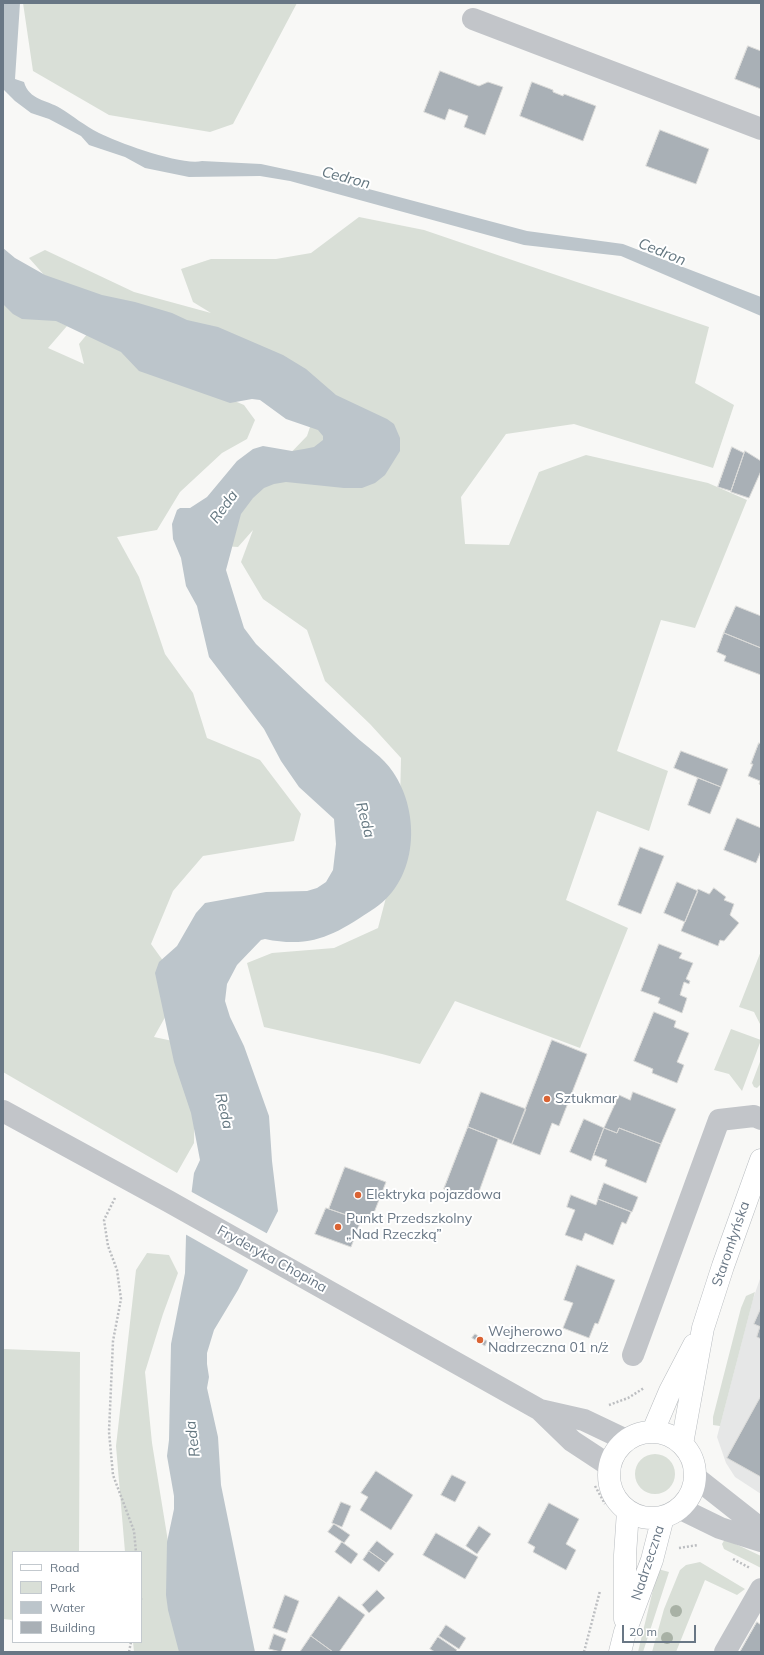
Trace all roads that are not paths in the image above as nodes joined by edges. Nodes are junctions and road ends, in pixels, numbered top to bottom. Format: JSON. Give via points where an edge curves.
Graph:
{"nodes":[{"id":1,"x":473,"y":19,"type":"dead end"},
{"id":2,"x":761,"y":129,"type":"edge"},
{"id":3,"x":3,"y":1111,"type":"edge"},
{"id":4,"x":761,"y":1119,"type":"edge"},
{"id":5,"x":761,"y":1160,"type":"edge"},
{"id":6,"x":703,"y":1328,"type":"junction"},
{"id":7,"x":634,"y":1355,"type":"dead end"},
{"id":8,"x":540,"y":1410,"type":"junction"},
{"id":9,"x":653,"y":1431,"type":"junction"},
{"id":10,"x":626,"y":1440,"type":"junction"},
{"id":11,"x":682,"y":1444,"type":"junction"},
{"id":12,"x":610,"y":1466,"type":"junction"},
{"id":13,"x":695,"y":1477,"type":"junction"},
{"id":14,"x":628,"y":1511,"type":"junction"},
{"id":15,"x":671,"y":1512,"type":"junction"},
{"id":16,"x":761,"y":1529,"type":"edge"},
{"id":17,"x":761,"y":1541,"type":"edge"},
{"id":18,"x":761,"y":1589,"type":"edge"},
{"id":19,"x":623,"y":1642,"type":"edge"},
{"id":20,"x":725,"y":1652,"type":"edge"}],
"edges":[{"from":1,"to":2,"type":"street"},
{"from":3,"to":8,"type":"street","name":"Fryderyka Chopina"},
{"from":4,"to":7,"type":"street","via":[[754,1116],[719,1120]]},
{"from":5,"to":6,"type":"main road","name":"Staromłyńska"},
{"from":6,"to":9,"type":"main road","name":"Staromłyńska","via":[[670,1391]]},
{"from":6,"to":11,"type":"main road","name":"Staromłyńska"},
{"from":8,"to":10,"type":"street","name":"Fryderyka Chopina","via":[[584,1420]]},
{"from":8,"to":12,"type":"street","name":"Fryderyka Chopina","via":[[572,1441]]},
{"from":9,"to":10,"type":"main road"},
{"from":9,"to":11,"type":"main road","via":[[669,1435]]},
{"from":10,"to":12,"type":"main road","via":[[615,1452]]},
{"from":11,"to":13,"type":"main road","via":[[692,1459]]},
{"from":12,"to":14,"type":"main road","via":[[610,1483],[616,1499]]},
{"from":13,"to":15,"type":"main road","via":[[693,1489],[687,1500]]},
{"from":13,"to":16,"type":"street"},
{"from":14,"to":15,"type":"main road","via":[[645,1517]]},
{"from":14,"to":19,"type":"main road","name":"Nadrzeczna"},
{"from":15,"to":17,"type":"street"},
{"from":15,"to":19,"type":"main road","name":"Nadrzeczna"},
{"from":18,"to":20,"type":"street"}]}
